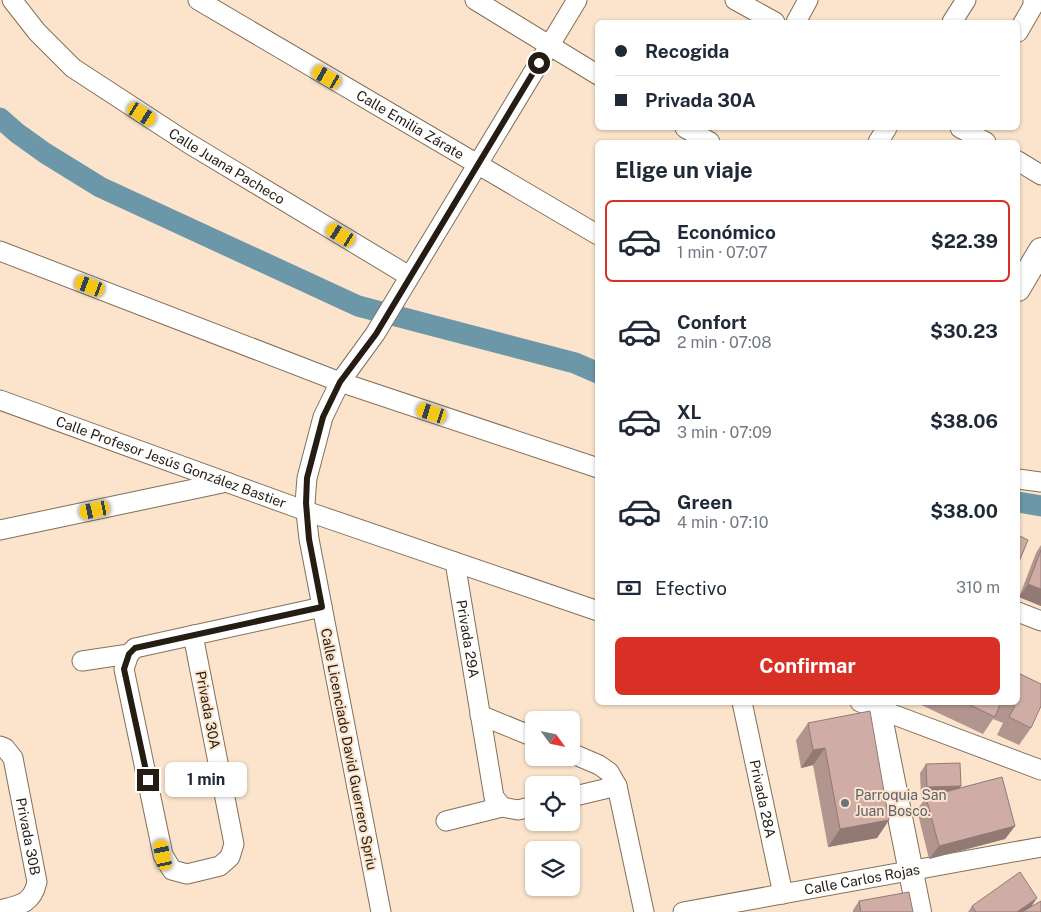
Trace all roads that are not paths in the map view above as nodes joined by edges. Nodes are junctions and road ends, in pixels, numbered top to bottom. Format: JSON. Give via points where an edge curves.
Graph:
{"nodes":[{"id":1,"x":12,"y":0,"type":"edge"},
{"id":2,"x":198,"y":0,"type":"edge"},
{"id":3,"x":475,"y":0,"type":"edge"},
{"id":4,"x":577,"y":0,"type":"edge"},
{"id":5,"x":735,"y":0,"type":"edge"},
{"id":6,"x":808,"y":0,"type":"edge"},
{"id":7,"x":966,"y":0,"type":"edge"},
{"id":8,"x":1032,"y":0,"type":"edge"},
{"id":9,"x":771,"y":20,"type":"edge"},
{"id":10,"x":797,"y":20,"type":"edge"},
{"id":11,"x":953,"y":20,"type":"edge"},
{"id":12,"x":1020,"y":29,"type":"edge"},
{"id":13,"x":550,"y":46,"type":"junction"},
{"id":14,"x":595,"y":72,"type":"edge"},
{"id":15,"x":689,"y":130,"type":"edge"},
{"id":16,"x":965,"y":130,"type":"edge"},
{"id":17,"x":706,"y":140,"type":"edge"},
{"id":18,"x":983,"y":140,"type":"edge"},
{"id":19,"x":1020,"y":162,"type":"edge"},
{"id":20,"x":477,"y":165,"type":"junction"},
{"id":21,"x":1041,"y":175,"type":"edge"},
{"id":22,"x":595,"y":233,"type":"edge"},
{"id":23,"x":1041,"y":250,"type":"edge"},
{"id":24,"x":0,"y":252,"type":"edge"},
{"id":25,"x":409,"y":276,"type":"junction"},
{"id":26,"x":1020,"y":286,"type":"edge"},
{"id":27,"x":340,"y":382,"type":"junction"},
{"id":28,"x":0,"y":400,"type":"edge"},
{"id":29,"x":595,"y":467,"type":"edge"},
{"id":30,"x":1020,"y":479,"type":"edge"},
{"id":31,"x":227,"y":482,"type":"junction"},
{"id":32,"x":1041,"y":482,"type":"edge"},
{"id":33,"x":306,"y":510,"type":"junction"},
{"id":34,"x":0,"y":530,"type":"edge"},
{"id":35,"x":455,"y":562,"type":"junction"},
{"id":36,"x":322,"y":607,"type":"junction"},
{"id":37,"x":595,"y":611,"type":"edge"},
{"id":38,"x":1020,"y":613,"type":"edge"},
{"id":39,"x":1041,"y":621,"type":"edge"},
{"id":40,"x":193,"y":635,"type":"junction"},
{"id":41,"x":129,"y":654,"type":"junction"},
{"id":42,"x":82,"y":660,"type":"dead end"},
{"id":43,"x":743,"y":705,"type":"edge"},
{"id":44,"x":872,"y":705,"type":"edge"},
{"id":45,"x":480,"y":714,"type":"junction"},
{"id":46,"x":525,"y":733,"type":"edge"},
{"id":47,"x":0,"y":746,"type":"edge"},
{"id":48,"x":580,"y":757,"type":"edge"},
{"id":49,"x":1041,"y":770,"type":"edge"},
{"id":50,"x":617,"y":786,"type":"junction"},
{"id":51,"x":580,"y":795,"type":"edge"},
{"id":52,"x":502,"y":807,"type":"junction"},
{"id":53,"x":525,"y":808,"type":"edge"},
{"id":54,"x":446,"y":821,"type":"dead end"},
{"id":55,"x":1041,"y":847,"type":"edge"},
{"id":56,"x":911,"y":870,"type":"junction"},
{"id":57,"x":783,"y":894,"type":"junction"},
{"id":58,"x":0,"y":910,"type":"edge"},
{"id":59,"x":381,"y":912,"type":"edge"},
{"id":60,"x":644,"y":912,"type":"edge"},
{"id":61,"x":684,"y":912,"type":"edge"},
{"id":62,"x":919,"y":912,"type":"edge"}],
"edges":[{"from":1,"to":25,"type":"street","name":"Calle Juana Pacheco","via":[[37,32],[80,73],[188,144]]},
{"from":2,"to":20,"type":"street","name":"Calle Emilia Zárate"},
{"from":3,"to":13,"type":"street"},
{"from":4,"to":13,"type":"street","name":"Calle Licenciado David Guerrero Spriu"},
{"from":5,"to":9,"type":"street"},
{"from":6,"to":10,"type":"street"},
{"from":7,"to":11,"type":"street"},
{"from":8,"to":12,"type":"street","via":[[1033,6]]},
{"from":13,"to":14,"type":"street"},
{"from":13,"to":20,"type":"street","name":"Calle Licenciado David Guerrero Spriu"},
{"from":15,"to":17,"type":"street"},
{"from":16,"to":18,"type":"street"},
{"from":19,"to":21,"type":"street"},
{"from":20,"to":22,"type":"street","name":"Calle Emilia Zárate"},
{"from":20,"to":25,"type":"street","name":"Calle Licenciado David Guerrero Spriu"},
{"from":23,"to":26,"type":"street"},
{"from":24,"to":27,"type":"street"},
{"from":25,"to":27,"type":"street","name":"Calle Licenciado David Guerrero Spriu","via":[[376,334]]},
{"from":27,"to":29,"type":"street"},
{"from":27,"to":33,"type":"street","name":"Calle Licenciado David Guerrero Spriu","via":[[323,417],[313,452],[307,478]]},
{"from":28,"to":31,"type":"street","name":"Calle Profesor Jesús González Bastier"},
{"from":30,"to":32,"type":"street"},
{"from":31,"to":33,"type":"street","name":"Calle Profesor Jesús González Bastier"},
{"from":31,"to":34,"type":"street"},
{"from":33,"to":35,"type":"street","name":"Calle Profesor Jesús González Bastier"},
{"from":33,"to":36,"type":"street","name":"Calle Licenciado David Guerrero Spriu"},
{"from":35,"to":37,"type":"street","name":"Calle Profesor Jesús González Bastier"},
{"from":35,"to":45,"type":"street","name":"Privada 29A"},
{"from":36,"to":40,"type":"street"},
{"from":36,"to":59,"type":"street","name":"Calle Licenciado David Guerrero Spriu"},
{"from":38,"to":39,"type":"street"},
{"from":40,"to":41,"type":"street","via":[[135,648]]},
{"from":40,"to":41,"type":"street","name":"Privada 30A","via":[[234,844],[230,857],[220,866],[187,874],[172,870],[163,855],[124,669]]},
{"from":41,"to":42,"type":"street"},
{"from":43,"to":57,"type":"street","name":"Privada 28A"},
{"from":44,"to":49,"type":"street"},
{"from":44,"to":56,"type":"street"},
{"from":45,"to":46,"type":"street"},
{"from":45,"to":52,"type":"street","name":"Privada 29A","via":[[494,797]]},
{"from":47,"to":58,"type":"street","name":"Privada 30B","via":[[13,758],[37,882],[34,894],[23,904]]},
{"from":48,"to":50,"type":"street","via":[[609,772]]},
{"from":50,"to":51,"type":"street"},
{"from":50,"to":60,"type":"street"},
{"from":52,"to":53,"type":"street"},
{"from":52,"to":54,"type":"street"},
{"from":55,"to":56,"type":"street","name":"Calle Carlos Rojas"},
{"from":56,"to":57,"type":"street","name":"Calle Carlos Rojas"},
{"from":56,"to":62,"type":"street"},
{"from":57,"to":61,"type":"street","name":"Calle Carlos Rojas"}]}
